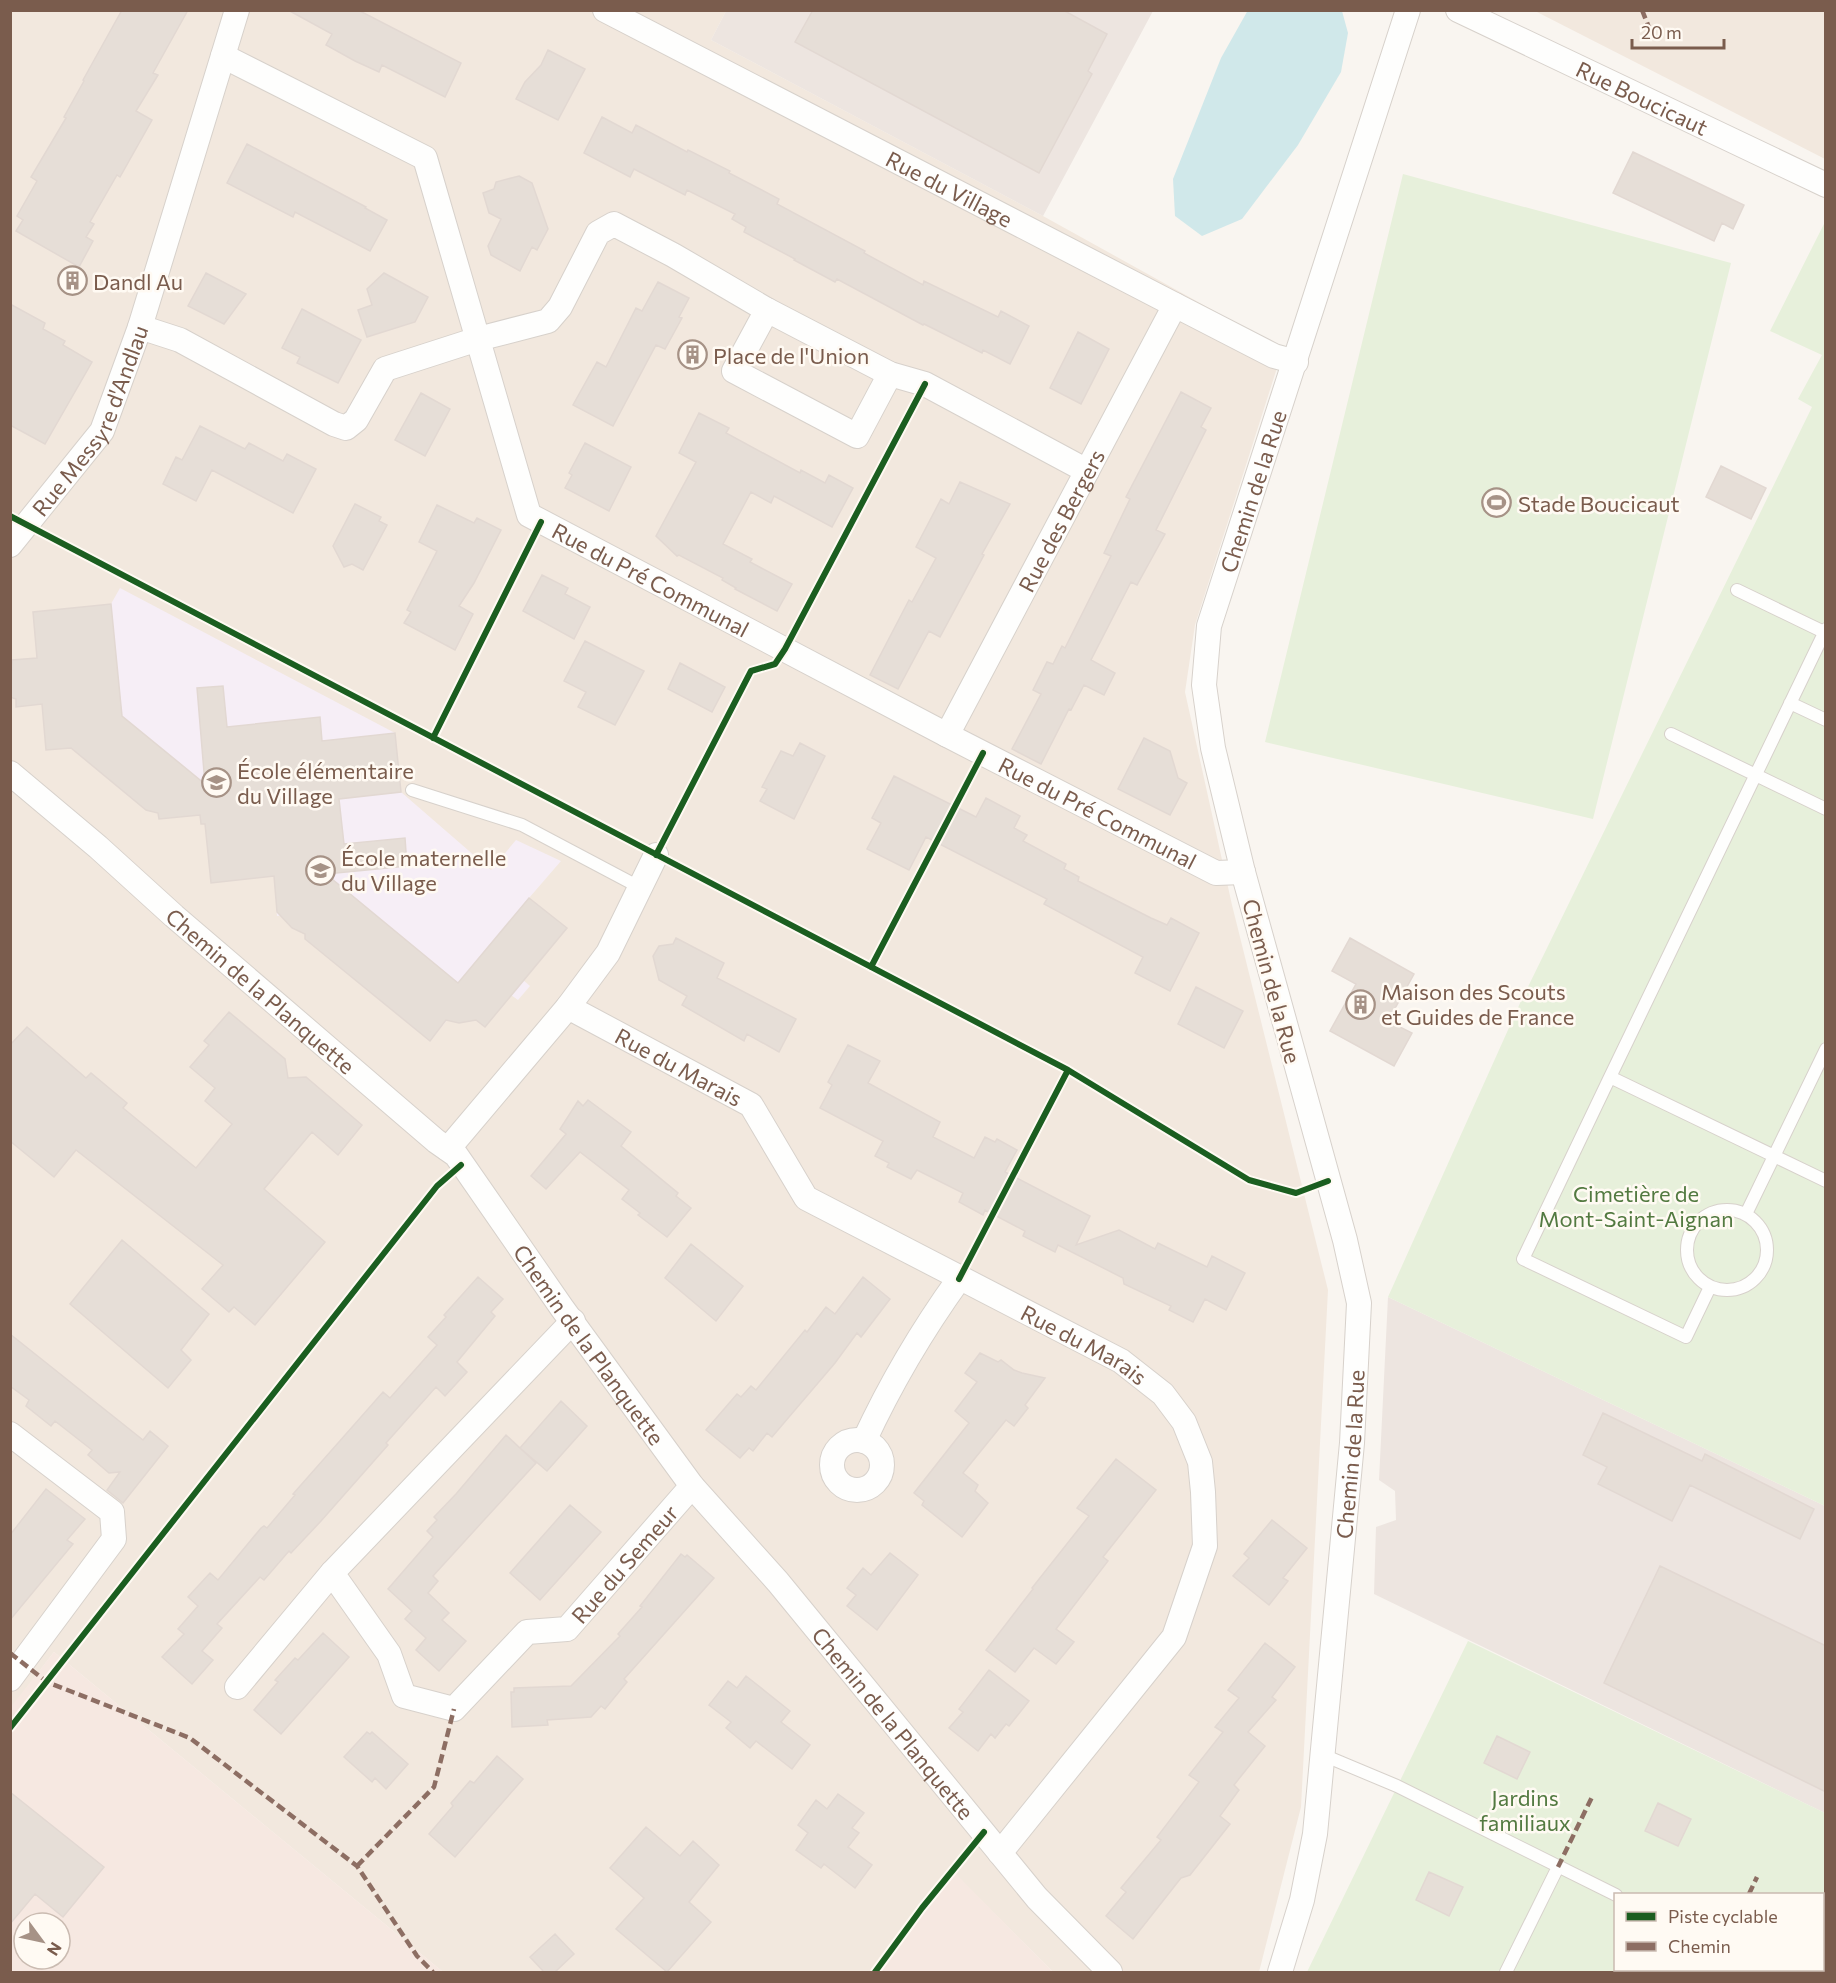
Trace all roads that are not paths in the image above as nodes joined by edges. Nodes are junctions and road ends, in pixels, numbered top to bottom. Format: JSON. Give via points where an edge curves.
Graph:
{"nodes":[{"id":1,"x":237,"y":10,"type":"edge"},
{"id":2,"x":605,"y":10,"type":"edge"},
{"id":3,"x":1408,"y":10,"type":"edge"},
{"id":4,"x":1458,"y":10,"type":"edge"},
{"id":5,"x":223,"y":56,"type":"junction"},
{"id":6,"x":1826,"y":185,"type":"edge"},
{"id":7,"x":1174,"y":305,"type":"junction"},
{"id":8,"x":767,"y":310,"type":"junction"},
{"id":9,"x":140,"y":327,"type":"junction"},
{"id":10,"x":478,"y":339,"type":"junction"},
{"id":11,"x":1296,"y":362,"type":"junction"},
{"id":12,"x":890,"y":374,"type":"junction"},
{"id":13,"x":1087,"y":471,"type":"junction"},
{"id":14,"x":10,"y":545,"type":"edge"},
{"id":15,"x":1737,"y":590,"type":"dead end"},
{"id":16,"x":1825,"y":632,"type":"edge"},
{"id":17,"x":1790,"y":703,"type":"junction"},
{"id":18,"x":1826,"y":720,"type":"edge"},
{"id":19,"x":1671,"y":734,"type":"dead end"},
{"id":20,"x":947,"y":735,"type":"junction"},
{"id":21,"x":10,"y":774,"type":"edge"},
{"id":22,"x":1755,"y":775,"type":"junction"},
{"id":23,"x":412,"y":790,"type":"dead end"},
{"id":24,"x":1826,"y":809,"type":"edge"},
{"id":25,"x":657,"y":855,"type":"dead end"},
{"id":26,"x":1243,"y":872,"type":"junction"},
{"id":27,"x":640,"y":888,"type":"junction"},
{"id":28,"x":568,"y":1007,"type":"junction"},
{"id":29,"x":1826,"y":1049,"type":"edge"},
{"id":30,"x":1610,"y":1077,"type":"junction"},
{"id":31,"x":448,"y":1149,"type":"junction"},
{"id":32,"x":1774,"y":1156,"type":"junction"},
{"id":33,"x":1826,"y":1180,"type":"edge"},
{"id":34,"x":1746,"y":1214,"type":"junction"},
{"id":35,"x":959,"y":1279,"type":"junction"},
{"id":36,"x":1710,"y":1287,"type":"junction"},
{"id":37,"x":573,"y":1322,"type":"junction"},
{"id":38,"x":10,"y":1434,"type":"edge"},
{"id":39,"x":864,"y":1441,"type":"dead end"},
{"id":40,"x":692,"y":1486,"type":"junction"},
{"id":41,"x":332,"y":1573,"type":"junction"},
{"id":42,"x":10,"y":1678,"type":"edge"},
{"id":43,"x":237,"y":1687,"type":"dead end"},
{"id":44,"x":1323,"y":1755,"type":"junction"},
{"id":45,"x":1000,"y":1853,"type":"junction"},
{"id":46,"x":1558,"y":1867,"type":"junction"},
{"id":47,"x":1614,"y":1894,"type":"edge"},
{"id":48,"x":1110,"y":1972,"type":"edge"},
{"id":49,"x":1280,"y":1972,"type":"edge"},
{"id":50,"x":1506,"y":1972,"type":"edge"}],
"edges":[{"from":1,"to":5,"type":"street","name":"Rue Messyre d'Andlau"},
{"from":2,"to":7,"type":"street","name":"Rue du Village"},
{"from":3,"to":11,"type":"street","name":"Chemin de la Rue"},
{"from":4,"to":6,"type":"street","name":"Rue Boucicaut"},
{"from":5,"to":9,"type":"street","name":"Rue Messyre d'Andlau"},
{"from":5,"to":10,"type":"street","name":"Rue du Pré Communal","via":[[425,158]]},
{"from":7,"to":11,"type":"street","name":"Rue du Village","via":[[1274,356]]},
{"from":7,"to":13,"type":"street","name":"Rue des Bergers"},
{"from":8,"to":10,"type":"street","via":[[614,224],[598,233],[560,307],[548,321]]},
{"from":8,"to":12,"type":"street"},
{"from":8,"to":12,"type":"street","via":[[734,371],[857,436]]},
{"from":9,"to":10,"type":"street","via":[[180,340],[346,428],[356,420],[385,369]]},
{"from":9,"to":14,"type":"street","name":"Rue Messyre d'Andlau","via":[[102,431]]},
{"from":10,"to":20,"type":"street","name":"Rue du Pré Communal","via":[[529,515]]},
{"from":11,"to":26,"type":"street","name":"Chemin de la Rue","via":[[1209,626],[1204,685],[1213,748]]},
{"from":12,"to":13,"type":"street","via":[[925,384]]},
{"from":13,"to":20,"type":"street","name":"Rue des Bergers"},
{"from":15,"to":16,"type":"lane"},
{"from":16,"to":17,"type":"lane"},
{"from":17,"to":18,"type":"lane"},
{"from":17,"to":22,"type":"lane"},
{"from":19,"to":22,"type":"lane"},
{"from":20,"to":26,"type":"street","name":"Rue du Pré Communal","via":[[1216,873]]},
{"from":21,"to":31,"type":"street","name":"Chemin de la Planquette"},
{"from":22,"to":24,"type":"lane"},
{"from":22,"to":30,"type":"lane"},
{"from":23,"to":27,"type":"lane","via":[[522,825]]},
{"from":25,"to":27,"type":"street"},
{"from":26,"to":44,"type":"street","name":"Chemin de la Rue","via":[[1359,1303],[1352,1443]]},
{"from":27,"to":28,"type":"street","via":[[608,953]]},
{"from":28,"to":31,"type":"street"},
{"from":28,"to":35,"type":"street","name":"Rue du Marais","via":[[751,1105],[806,1198]]},
{"from":29,"to":32,"type":"lane"},
{"from":30,"to":32,"type":"lane"},
{"from":30,"to":36,"type":"lane","via":[[1523,1259],[1686,1337]]},
{"from":31,"to":37,"type":"street","name":"Chemin de la Planquette"},
{"from":32,"to":33,"type":"lane"},
{"from":32,"to":34,"type":"lane"},
{"from":34,"to":36,"type":"lane","via":[[1765,1234],[1766,1262],[1750,1284],[1737,1290]]},
{"from":34,"to":36,"type":"lane","via":[[1721,1210],[1698,1222],[1691,1232],[1687,1245],[1691,1269]]},
{"from":35,"to":39,"type":"street","via":[[900,1373]]},
{"from":35,"to":45,"type":"street","name":"Rue du Marais","via":[[1121,1361],[1163,1394],[1184,1422],[1200,1462],[1203,1492],[1204,1546],[1174,1637]]},
{"from":37,"to":40,"type":"street","name":"Chemin de la Planquette"},
{"from":37,"to":41,"type":"street"},
{"from":38,"to":42,"type":"street","via":[[111,1512],[114,1539]]},
{"from":40,"to":41,"type":"street","name":"Rue du Semeur","via":[[567,1629],[527,1632],[454,1709],[404,1696],[388,1654]]},
{"from":40,"to":45,"type":"street","name":"Chemin de la Planquette","via":[[778,1581]]},
{"from":41,"to":43,"type":"street"},
{"from":44,"to":46,"type":"lane","via":[[1397,1786]]},
{"from":44,"to":49,"type":"street","name":"Chemin de la Rue","via":[[1315,1834],[1302,1900]]},
{"from":45,"to":48,"type":"street","name":"Chemin de la Planquette","via":[[1037,1898]]},
{"from":46,"to":47,"type":"lane"},
{"from":46,"to":50,"type":"lane"}]}
